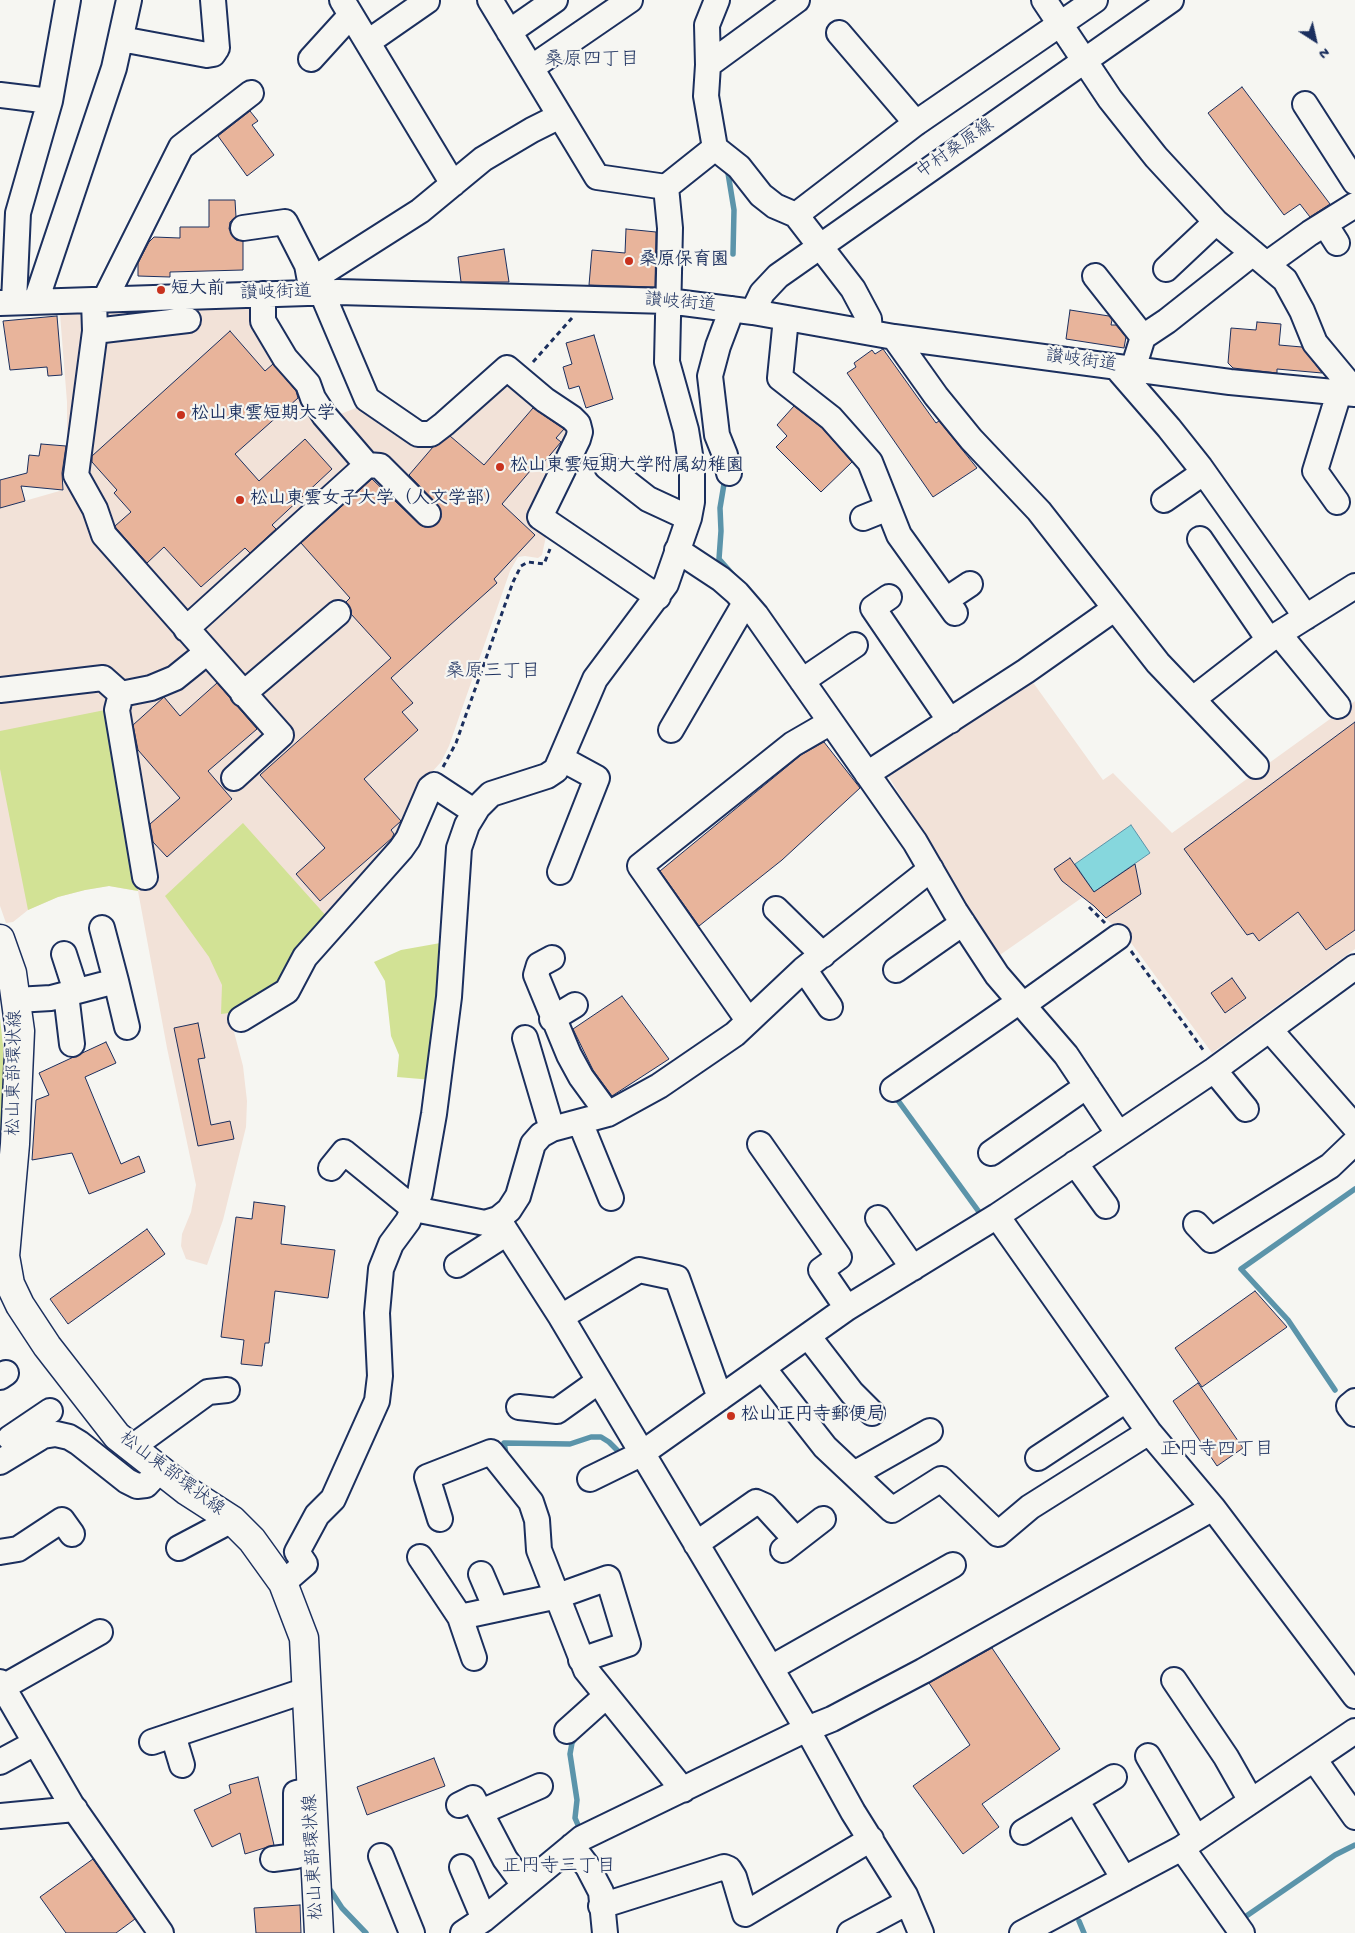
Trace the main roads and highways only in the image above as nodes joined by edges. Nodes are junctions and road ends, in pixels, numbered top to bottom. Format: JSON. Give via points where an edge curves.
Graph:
{"nodes":[{"id":1,"x":0,"y":940,"type":"edge"},
{"id":2,"x":5,"y":1200,"type":"edge"},
{"id":3,"x":319,"y":1933,"type":"edge"}],
"edges":[{"from":1,"to":2,"type":"main road","name":"松山東部環状線","via":[[12,973],[20,1031],[15,1144]]},
{"from":2,"to":3,"type":"main road","name":"松山東部環状線","via":[[5,1256],[10,1284],[20,1305],[95,1411],[131,1448],[232,1520],[252,1540],[283,1583],[304,1638]]}]}
